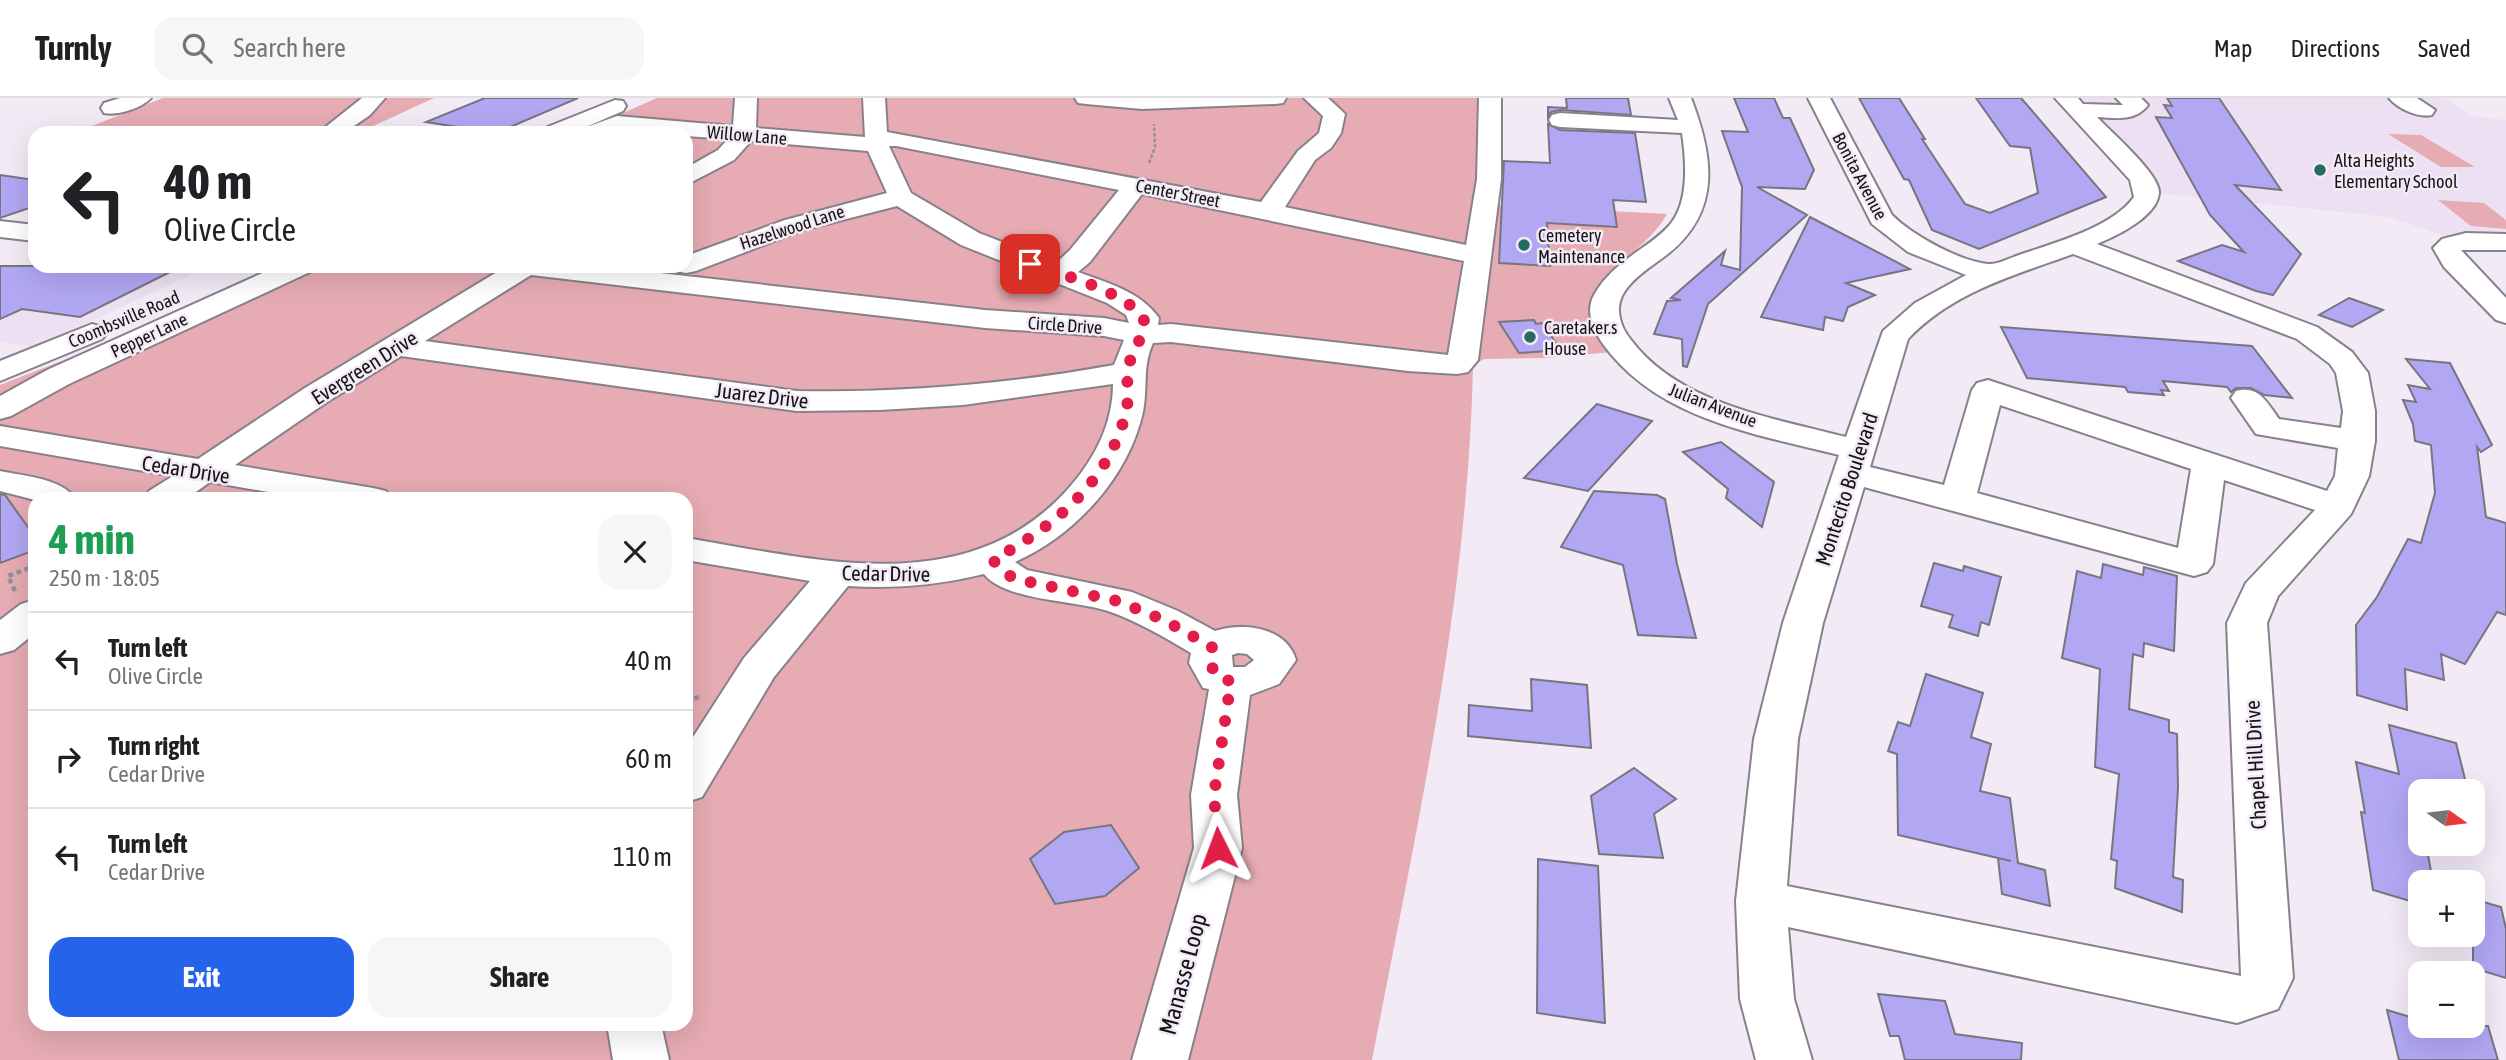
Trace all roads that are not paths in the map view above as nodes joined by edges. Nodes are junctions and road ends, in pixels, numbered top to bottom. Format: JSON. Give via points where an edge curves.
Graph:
{"nodes":[{"id":1,"x":140,"y":98,"type":"edge"},
{"id":2,"x":374,"y":98,"type":"edge"},
{"id":3,"x":633,"y":98,"type":"edge"},
{"id":4,"x":746,"y":98,"type":"edge"},
{"id":5,"x":874,"y":98,"type":"edge"},
{"id":6,"x":1086,"y":98,"type":"edge"},
{"id":7,"x":1275,"y":98,"type":"edge"},
{"id":8,"x":1315,"y":98,"type":"edge"},
{"id":9,"x":1490,"y":98,"type":"edge"},
{"id":10,"x":1680,"y":98,"type":"edge"},
{"id":11,"x":1819,"y":98,"type":"edge"},
{"id":12,"x":2127,"y":98,"type":"edge"},
{"id":13,"x":2400,"y":98,"type":"edge"},
{"id":14,"x":1127,"y":101,"type":"edge"},
{"id":15,"x":2073,"y":104,"type":"edge"},
{"id":16,"x":112,"y":108,"type":"dead end"},
{"id":17,"x":2424,"y":110,"type":"dead end"},
{"id":18,"x":1560,"y":120,"type":"dead end"},
{"id":19,"x":339,"y":126,"type":"edge"},
{"id":20,"x":569,"y":126,"type":"edge"},
{"id":21,"x":610,"y":126,"type":"edge"},
{"id":22,"x":649,"y":126,"type":"edge"},
{"id":23,"x":1690,"y":127,"type":"junction"},
{"id":24,"x":693,"y":130,"type":"edge"},
{"id":25,"x":744,"y":135,"type":"junction"},
{"id":26,"x":877,"y":142,"type":"junction"},
{"id":27,"x":693,"y":174,"type":"edge"},
{"id":28,"x":1136,"y":185,"type":"junction"},
{"id":29,"x":901,"y":197,"type":"junction"},
{"id":30,"x":1267,"y":211,"type":"junction"},
{"id":31,"x":0,"y":229,"type":"edge"},
{"id":32,"x":28,"y":232,"type":"edge"},
{"id":33,"x":2506,"y":242,"type":"edge"},
{"id":34,"x":2074,"y":245,"type":"junction"},
{"id":35,"x":1478,"y":256,"type":"junction"},
{"id":36,"x":693,"y":262,"type":"edge"},
{"id":37,"x":232,"y":273,"type":"edge"},
{"id":38,"x":285,"y":273,"type":"edge"},
{"id":39,"x":515,"y":273,"type":"edge"},
{"id":40,"x":588,"y":273,"type":"edge"},
{"id":41,"x":673,"y":273,"type":"edge"},
{"id":42,"x":1060,"y":274,"type":"junction"},
{"id":43,"x":1990,"y":274,"type":"junction"},
{"id":44,"x":659,"y":281,"type":"junction"},
{"id":45,"x":2506,"y":314,"type":"edge"},
{"id":46,"x":1143,"y":335,"type":"junction"},
{"id":47,"x":397,"y":346,"type":"junction"},
{"id":48,"x":0,"y":372,"type":"edge"},
{"id":49,"x":1128,"y":372,"type":"junction"},
{"id":50,"x":2247,"y":398,"type":"dead end"},
{"id":51,"x":0,"y":410,"type":"edge"},
{"id":52,"x":15,"y":439,"type":"edge"},
{"id":53,"x":2358,"y":441,"type":"junction"},
{"id":54,"x":0,"y":459,"type":"edge"},
{"id":55,"x":1854,"y":462,"type":"junction"},
{"id":56,"x":2209,"y":464,"type":"junction"},
{"id":57,"x":204,"y":472,"type":"junction"},
{"id":58,"x":0,"y":481,"type":"edge"},
{"id":59,"x":46,"y":492,"type":"edge"},
{"id":60,"x":173,"y":492,"type":"edge"},
{"id":61,"x":329,"y":492,"type":"edge"},
{"id":62,"x":1958,"y":499,"type":"junction"},
{"id":63,"x":2338,"y":506,"type":"junction"},
{"id":64,"x":693,"y":549,"type":"edge"},
{"id":65,"x":993,"y":560,"type":"junction"},
{"id":66,"x":838,"y":573,"type":"junction"},
{"id":67,"x":28,"y":619,"type":"edge"},
{"id":68,"x":0,"y":641,"type":"edge"},
{"id":69,"x":693,"y":774,"type":"edge"},
{"id":70,"x":1761,"y":901,"type":"junction"},
{"id":71,"x":635,"y":1031,"type":"edge"},
{"id":72,"x":641,"y":1060,"type":"edge"},
{"id":73,"x":1160,"y":1060,"type":"edge"},
{"id":74,"x":1784,"y":1060,"type":"edge"}],
"edges":[{"from":1,"to":16,"type":"street"},
{"from":2,"to":19,"type":"street"},
{"from":3,"to":20,"type":"street"},
{"from":4,"to":25,"type":"street"},
{"from":5,"to":26,"type":"street"},
{"from":6,"to":14,"type":"street"},
{"from":7,"to":14,"type":"street"},
{"from":8,"to":30,"type":"street","via":[[1334,114],[1330,133],[1306,156]]},
{"from":9,"to":35,"type":"street","name":"Circle Drive","via":[[1489,179]]},
{"from":10,"to":23,"type":"street","name":"Julian Avenue"},
{"from":11,"to":43,"type":"street","name":"Bonita Avenue","via":[[1888,228],[1921,248]]},
{"from":12,"to":15,"type":"street","via":[[2137,105],[2129,111]]},
{"from":13,"to":17,"type":"street"},
{"from":15,"to":34,"type":"street","name":"Montecito Boulevard","via":[[2141,177],[2147,192],[2139,208],[2115,227]]},
{"from":18,"to":23,"type":"street"},
{"from":21,"to":22,"type":"street","name":"Willow Lane"},
{"from":23,"to":55,"type":"street","name":"Julian Avenue","via":[[1696,168],[1692,209],[1676,233],[1617,282],[1605,302],[1607,325],[1620,350],[1651,380],[1691,400]]},
{"from":24,"to":25,"type":"street","name":"Willow Lane"},
{"from":25,"to":26,"type":"street","name":"Willow Lane"},
{"from":25,"to":27,"type":"street","via":[[726,155]]},
{"from":26,"to":28,"type":"street","name":"Center Street","via":[[897,139]]},
{"from":26,"to":29,"type":"street"},
{"from":28,"to":30,"type":"street","name":"Center Street"},
{"from":28,"to":42,"type":"street","via":[[1080,256]]},
{"from":29,"to":36,"type":"street","name":"Hazelwood Lane","via":[[794,225]]},
{"from":29,"to":42,"type":"street","via":[[970,239]]},
{"from":30,"to":35,"type":"street","name":"Center Street"},
{"from":31,"to":32,"type":"street"},
{"from":33,"to":45,"type":"street","via":[[2459,243],[2446,248]]},
{"from":34,"to":43,"type":"street","name":"Montecito Boulevard"},
{"from":34,"to":53,"type":"street","name":"Chapel Hill Drive","via":[[2307,333],[2326,345],[2352,373],[2359,411]]},
{"from":35,"to":46,"type":"street","name":"Circle Drive","via":[[1463,360],[1457,365],[1171,333]]},
{"from":37,"to":48,"type":"street","name":"Coombsville Road"},
{"from":38,"to":51,"type":"street","name":"Pepper Lane","via":[[58,377]]},
{"from":39,"to":47,"type":"street","name":"Evergreen Drive"},
{"from":40,"to":44,"type":"street","name":"Circle Drive"},
{"from":41,"to":44,"type":"street","name":"Hazelwood Lane"},
{"from":42,"to":46,"type":"street","via":[[1136,309],[1144,318]]},
{"from":43,"to":55,"type":"street","name":"Montecito Boulevard","via":[[1911,317],[1894,337]]},
{"from":44,"to":46,"type":"street","name":"Circle Drive","via":[[985,320],[1104,327]]},
{"from":46,"to":49,"type":"street","name":"Cedar Drive"},
{"from":47,"to":49,"type":"street","name":"Juarez Drive","via":[[797,401],[948,398]]},
{"from":47,"to":57,"type":"street","name":"Evergreen Drive"},
{"from":49,"to":65,"type":"street","name":"Cedar Drive","via":[[1127,408],[1105,466],[1057,520]]},
{"from":50,"to":53,"type":"street","via":[[2268,427]]},
{"from":52,"to":54,"type":"street"},
{"from":52,"to":57,"type":"street","name":"Cedar Drive"},
{"from":53,"to":63,"type":"street","name":"Chapel Hill Drive","via":[[2352,476]]},
{"from":55,"to":62,"type":"street"},
{"from":55,"to":70,"type":"street","name":"Montecito Boulevard","via":[[1803,623],[1776,739]]},
{"from":56,"to":62,"type":"street","via":[[2194,564]]},
{"from":56,"to":62,"type":"street","via":[[1988,390]]},
{"from":56,"to":63,"type":"street"},
{"from":57,"to":60,"type":"street","name":"Evergreen Drive"},
{"from":57,"to":61,"type":"street","name":"Cedar Drive"},
{"from":58,"to":59,"type":"street"},
{"from":63,"to":70,"type":"street","name":"Chapel Hill Drive","via":[[2260,592],[2247,624],[2267,978],[2259,993],[2237,1000]]},
{"from":64,"to":66,"type":"street","name":"Cedar Drive"},
{"from":65,"to":66,"type":"street","name":"Cedar Drive","via":[[922,577]]},
{"from":65,"to":73,"type":"street","name":"Manasse Loop","via":[[1015,579],[1118,601],[1164,620],[1221,664],[1214,795],[1218,848]]},
{"from":66,"to":69,"type":"street","via":[[759,668]]},
{"from":67,"to":68,"type":"street"},
{"from":70,"to":74,"type":"street","name":"Montecito Boulevard","via":[[1767,999]]},
{"from":71,"to":72,"type":"street"}]}
